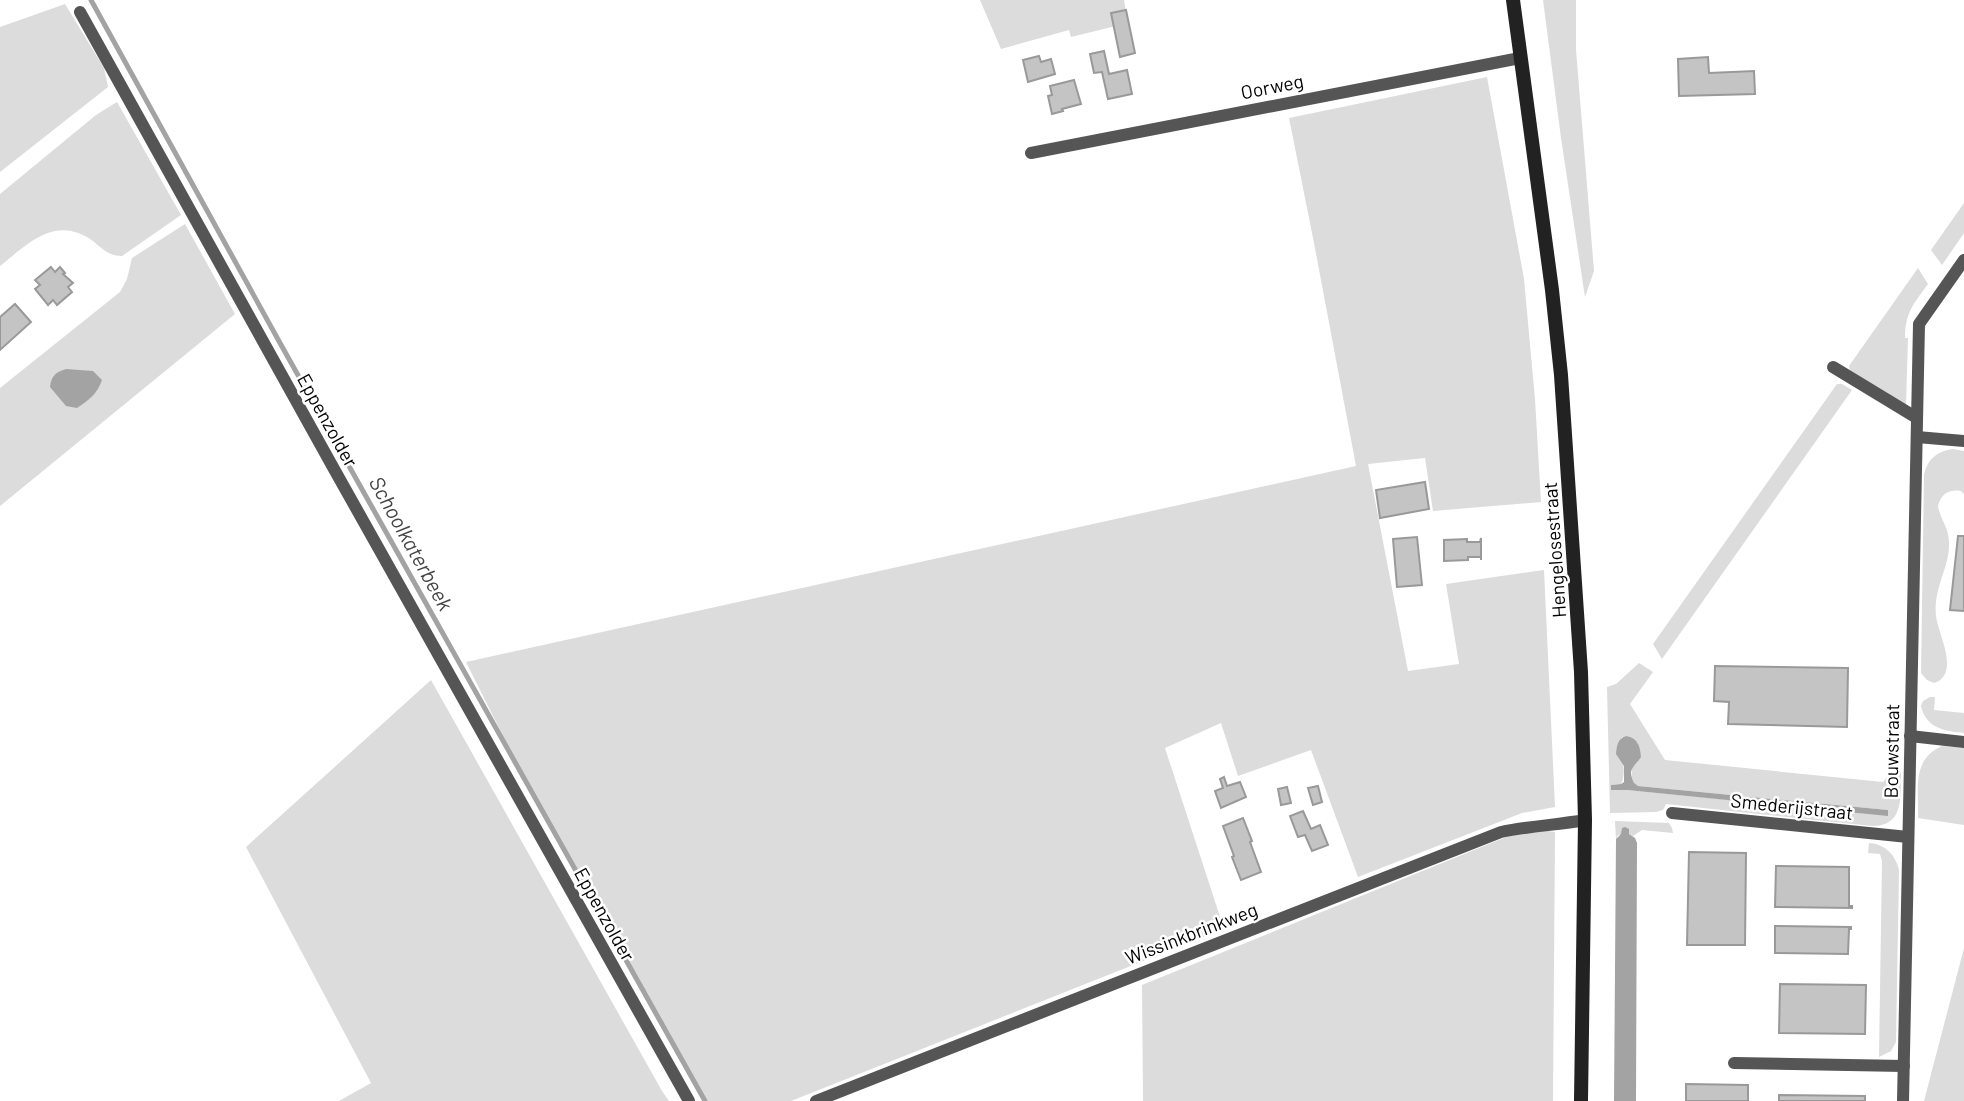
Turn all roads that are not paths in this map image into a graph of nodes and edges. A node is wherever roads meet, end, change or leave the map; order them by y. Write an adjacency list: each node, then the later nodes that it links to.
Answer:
1 (1513, 0): 3 (main road, Hengelosestraat)
2 (80, 12): 17 (street, Eppenzolder)
3 (1520, 58): 4 (street, Oorweg); 13 (main road, Hengelosestraat)
4 (1031, 153)
5 (1964, 260): 7 (street, Bouwstraat)
6 (1833, 367): 7 (street)
7 (1917, 418): 8 (street, Bouwstraat)
8 (1917, 437): 9 (street); 10 (street, Bouwstraat)
9 (1964, 441)
10 (1910, 736): 11 (street); 14 (street, Bouwstraat)
11 (1964, 742)
12 (1672, 813): 14 (street, Smederijstraat)
13 (1585, 820): 18 (street, Wissinkbrinkweg); 19 (main road, Hengelosestraat)
14 (1908, 837): 16 (street, Bouwstraat)
15 (1734, 1063): 16 (street)
16 (1904, 1066): 20 (street, Bouwstraat)
17 (689, 1101)
18 (816, 1101)
19 (1581, 1101)
20 (1903, 1101)

